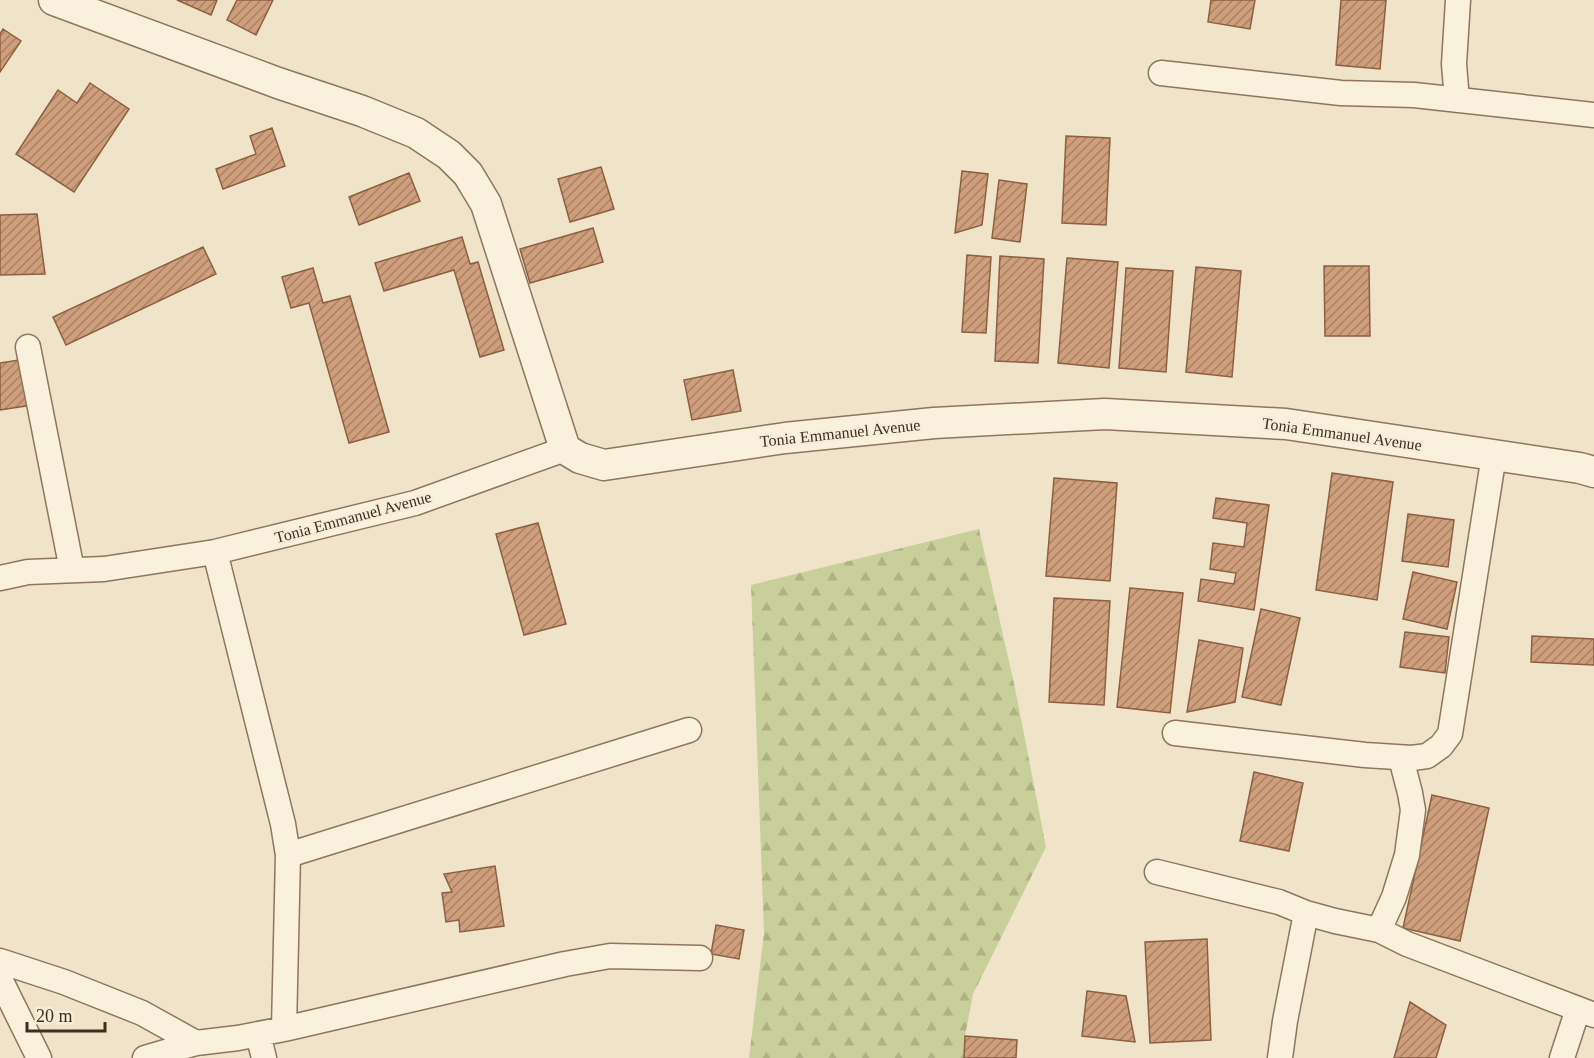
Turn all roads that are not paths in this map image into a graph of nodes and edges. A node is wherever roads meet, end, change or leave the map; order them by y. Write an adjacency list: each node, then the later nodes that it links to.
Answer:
1 (54, 0): 7 (street)
2 (1458, 0): 4 (street)
3 (1161, 73): 4 (street)
4 (1457, 100): 5 (street)
5 (1594, 115)
6 (28, 347): 11 (street)
7 (565, 449): 8 (street, Tonia Emmanuel Avenue); 10 (street, Tonia Emmanuel Avenue)
8 (1494, 455): 9 (street, Tonia Emmanuel Avenue); 15 (street)
9 (1594, 472)
10 (215, 552): 11 (street, Tonia Emmanuel Avenue); 16 (street)
11 (72, 570): 12 (street, Tonia Emmanuel Avenue)
12 (0, 578)
13 (689, 730): 16 (street)
14 (1175, 733): 15 (street)
15 (1401, 758): 19 (street)
16 (288, 855): 24 (street)
17 (1157, 872): 18 (street)
18 (1306, 913): 19 (street); 30 (street)
19 (1379, 930): 23 (street)
20 (700, 958): 24 (street)
21 (0, 961): 26 (street)
22 (0, 979): 27 (street)
23 (1586, 1012): 31 (street)
24 (284, 1029): 25 (street)
25 (258, 1034): 26 (street); 29 (street)
26 (196, 1043): 28 (street)
27 (39, 1058)
28 (145, 1058)
29 (264, 1058)
30 (1280, 1058)
31 (1562, 1058)

